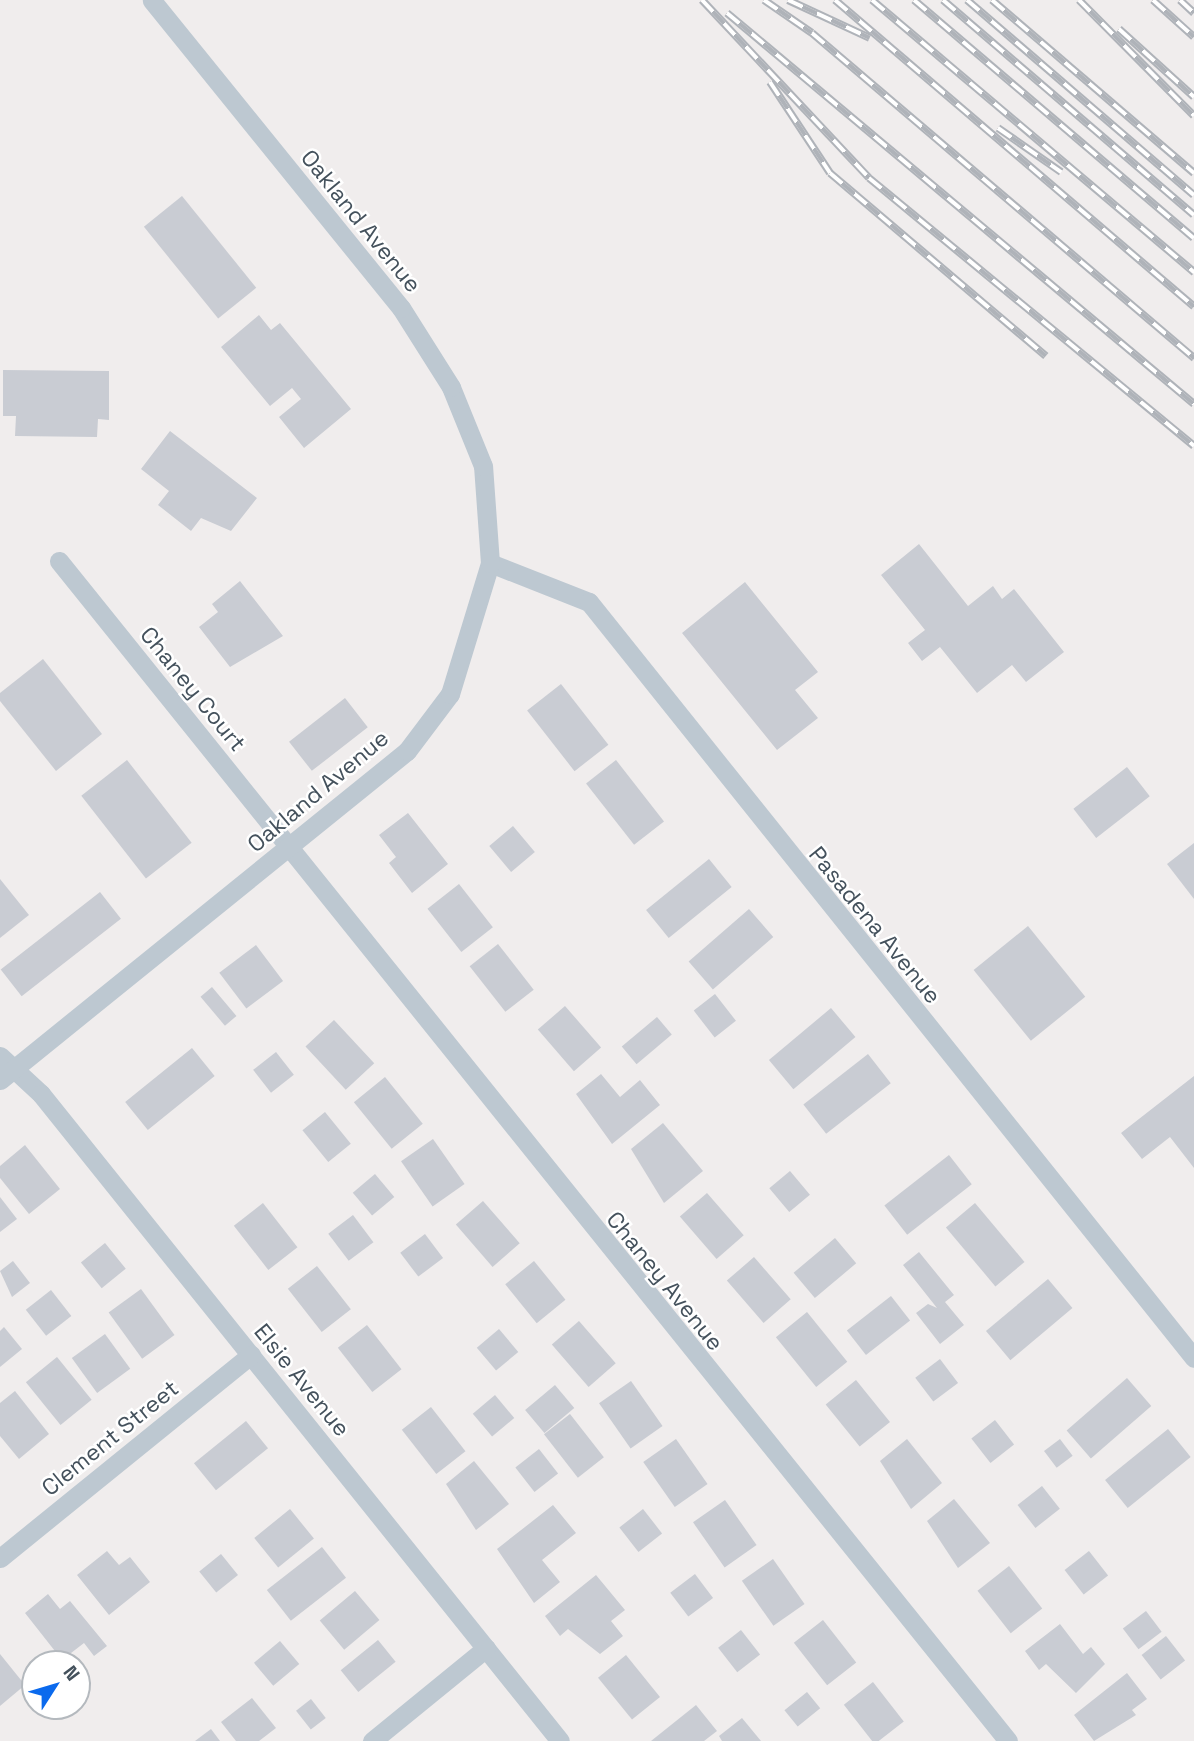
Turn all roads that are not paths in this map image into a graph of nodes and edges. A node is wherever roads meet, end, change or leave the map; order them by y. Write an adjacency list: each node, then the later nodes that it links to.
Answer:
1 (152, 0): 3 (street, Oakland Avenue)
2 (59, 561): 4 (street, Chaney Court)
3 (491, 563): 4 (street, Oakland Avenue); 7 (street, Pasadena Avenue)
4 (289, 848): 5 (street, Oakland Avenue); 12 (street, Chaney Avenue)
5 (5, 1068): 6 (street, Elsie Avenue)
6 (251, 1355): 8 (street, Clement Street); 9 (street, Elsie Avenue)
7 (1194, 1359)
8 (0, 1558)
9 (486, 1648): 10 (street); 11 (street, Elsie Avenue)
10 (372, 1741)
11 (560, 1741)
12 (1008, 1741)

